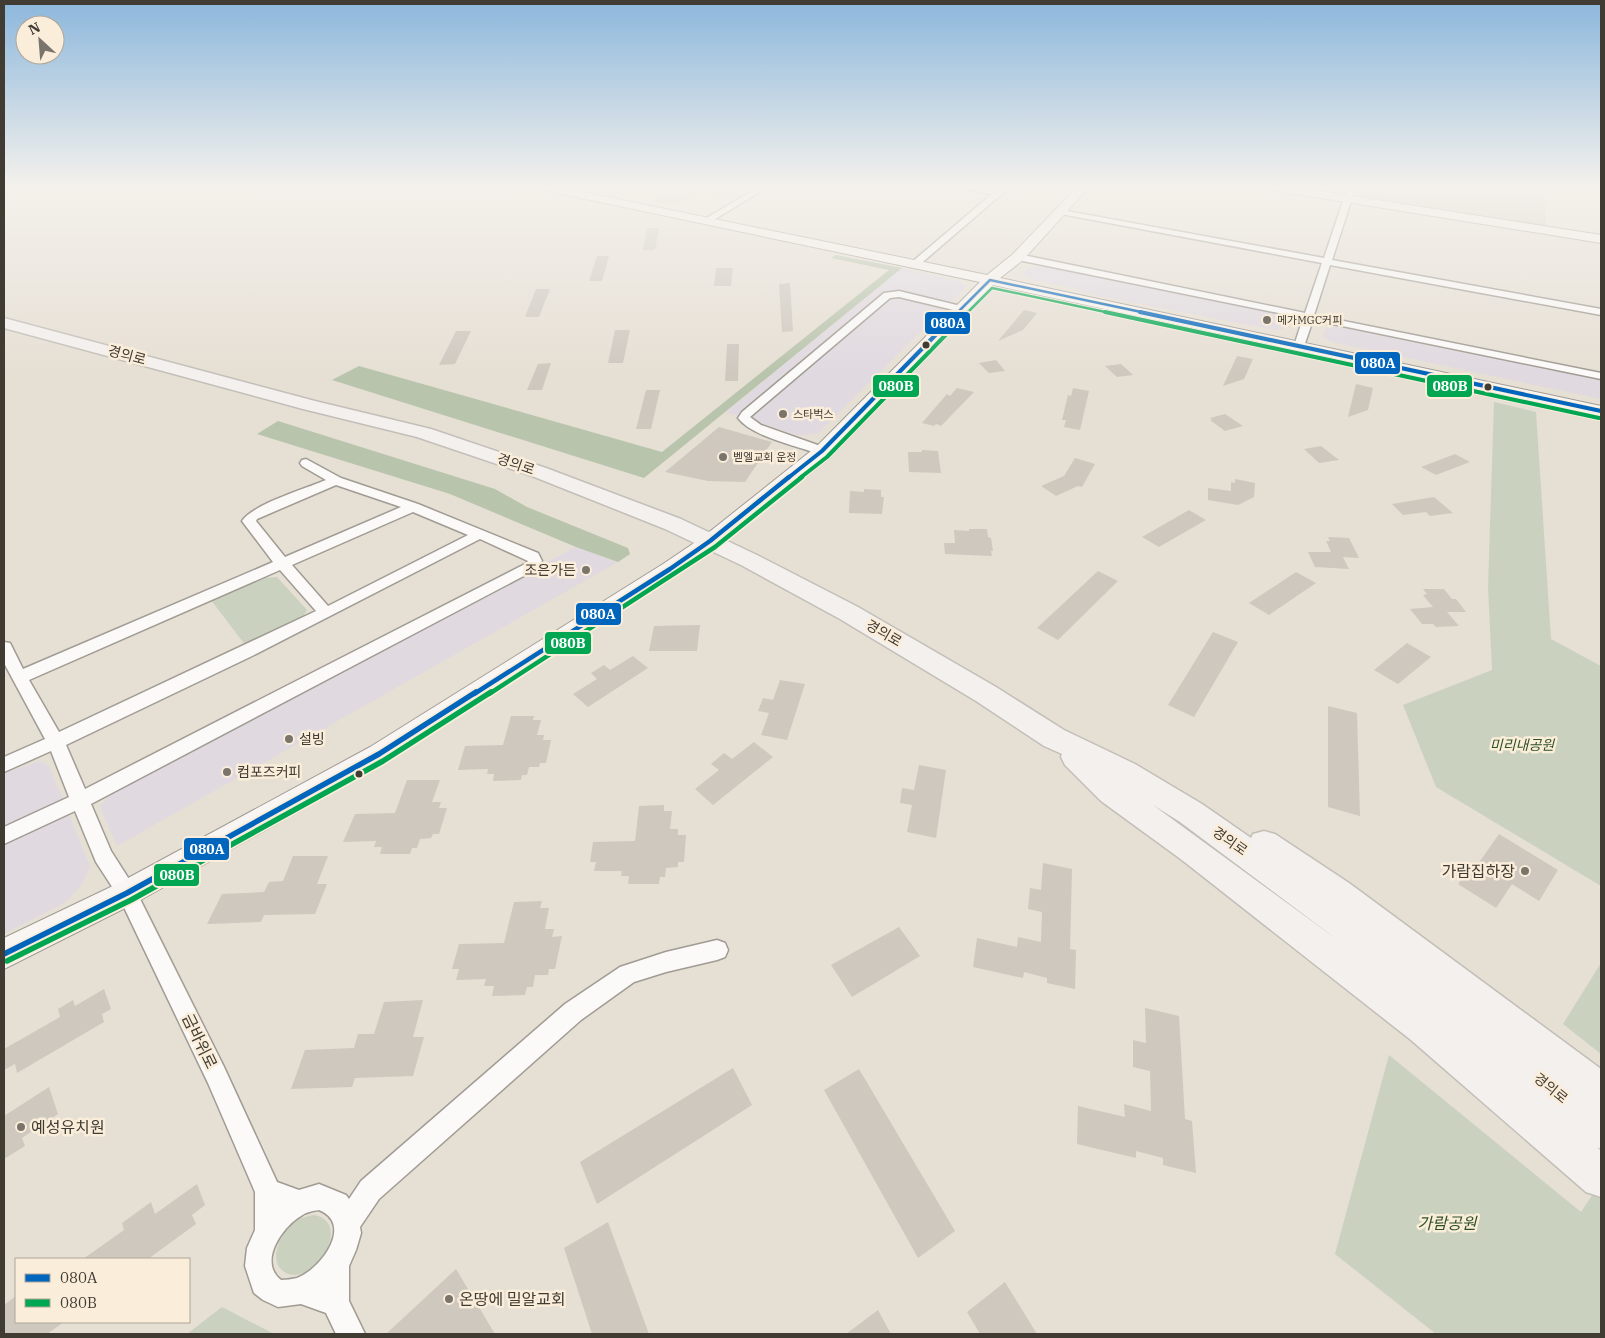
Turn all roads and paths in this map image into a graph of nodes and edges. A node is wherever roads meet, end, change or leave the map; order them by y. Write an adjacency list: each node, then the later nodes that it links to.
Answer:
1 (841, 248): 8 (street)
2 (933, 248): 8 (street)
3 (1026, 248): 6 (street)
4 (1254, 248): 7 (street)
5 (1330, 248): 7 (street)
6 (1018, 257): 9 (street); 12 (street)
7 (1326, 262): 11 (street); 12 (street)
8 (915, 264): 9 (street)
9 (990, 280): 10 (street); 14 (street)
10 (962, 309): 17 (street); 17 (street)
11 (1601, 312)
12 (1308, 317): 14 (street); 15 (street)
13 (5, 318): 22 (main road, 경의로)
14 (1299, 346): 16 (street)
15 (1601, 376)
16 (1601, 411)
17 (822, 451): 22 (street)
18 (306, 463): 19 (street)
19 (336, 481): 20 (street); 23 (street)
20 (412, 507): 21 (street); 23 (street)
21 (480, 534): 24 (street); 30 (street)
22 (710, 540): 27 (main road, 경의로); 32 (street)
23 (282, 563): 24 (street); 26 (street)
24 (326, 613): 28 (street)
25 (4, 647): 26 (street, 금바위로)
26 (18, 678): 28 (street, 금바위로)
27 (1054, 738): 35 (main road); 36 (main road, 경의로); 37 (main road)
28 (56, 742): 29 (street); 30 (street, 금바위로)
29 (4, 765)
30 (79, 801): 31 (street); 32 (street, 금바위로)
31 (4, 836)
32 (127, 893): 34 (street); 38 (street, 금바위로)
33 (718, 950): 40 (street)
34 (4, 954)
35 (1601, 1093)
36 (1601, 1129)
37 (1601, 1177)
38 (268, 1192): 39 (street); 41 (street)
39 (299, 1202): 40 (street); 41 (street)
40 (341, 1213): 42 (street)
41 (268, 1231): 43 (street)
42 (334, 1264): 43 (street); 44 (street)
43 (302, 1291): 44 (street)
44 (335, 1303): 45 (street)
45 (351, 1334)

